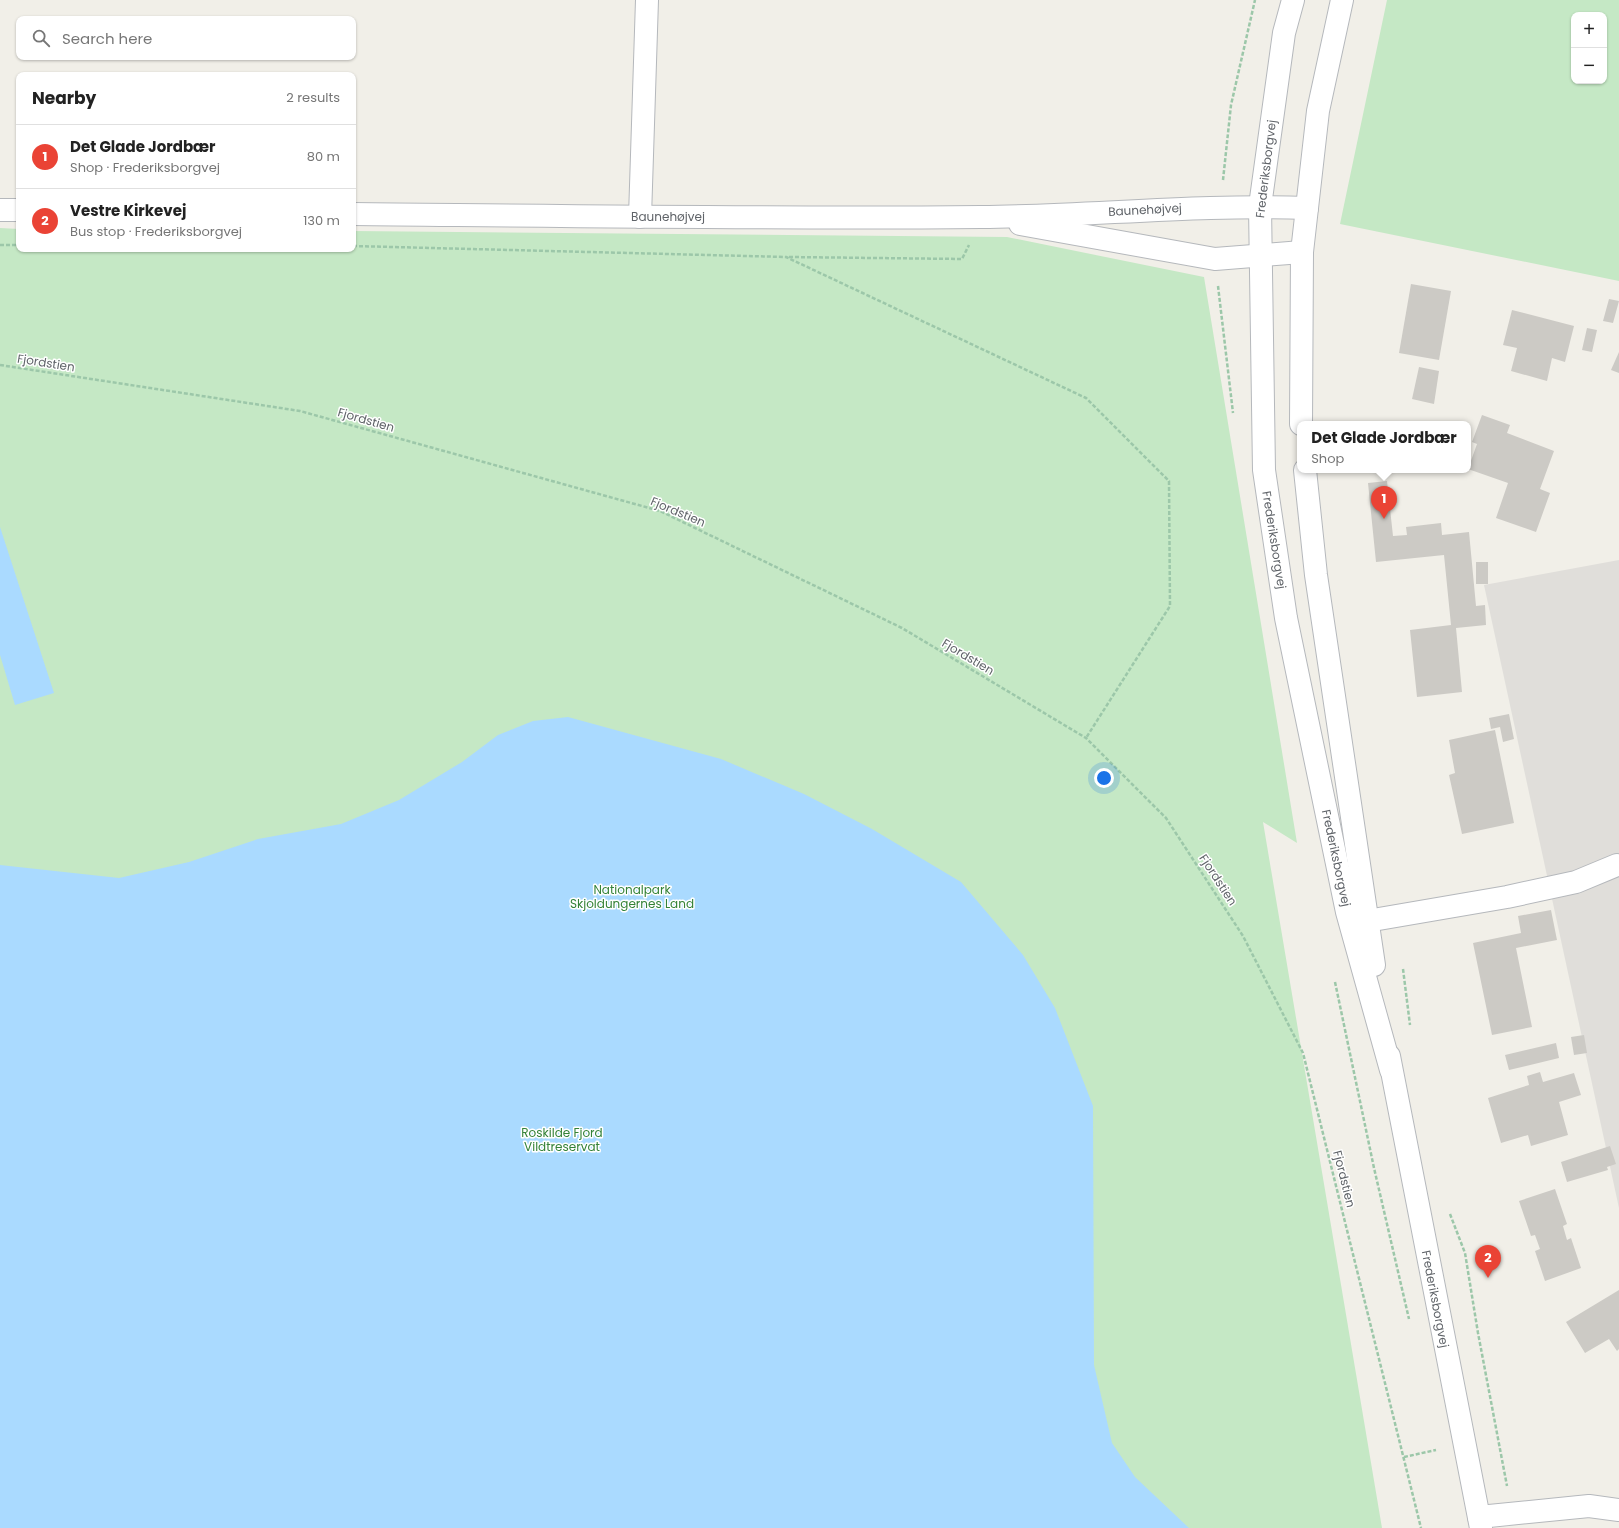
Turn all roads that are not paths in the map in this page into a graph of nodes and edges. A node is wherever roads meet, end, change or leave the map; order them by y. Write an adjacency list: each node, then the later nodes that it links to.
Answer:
1 (647, 0): 9 (street)
2 (1293, 0): 4 (street, Frederiksborgvej)
3 (1342, 0): 5 (street)
4 (1260, 206): 5 (street, Baunehøjvej); 10 (street, Baunehøjvej); 12 (street, Frederiksborgvej)
5 (1307, 208): 11 (street)
6 (0, 210): 7 (street)
7 (16, 210)
8 (356, 214): 9 (street, Baunehøjvej)
9 (640, 217): 10 (street, Baunehøjvej)
10 (984, 217): 12 (street, Baunehøjvej)
11 (1302, 252): 12 (street, Baunehøjvej); 13 (street)
12 (1260, 255): 17 (street, Frederiksborgvej)
13 (1301, 421)
14 (1305, 473): 16 (street, Frederiksborgvej)
15 (1618, 863): 16 (street)
16 (1367, 921): 17 (street, Frederiksborgvej)
17 (1391, 1070): 19 (street, Frederiksborgvej)
18 (1619, 1510): 19 (street)
19 (1480, 1522)

